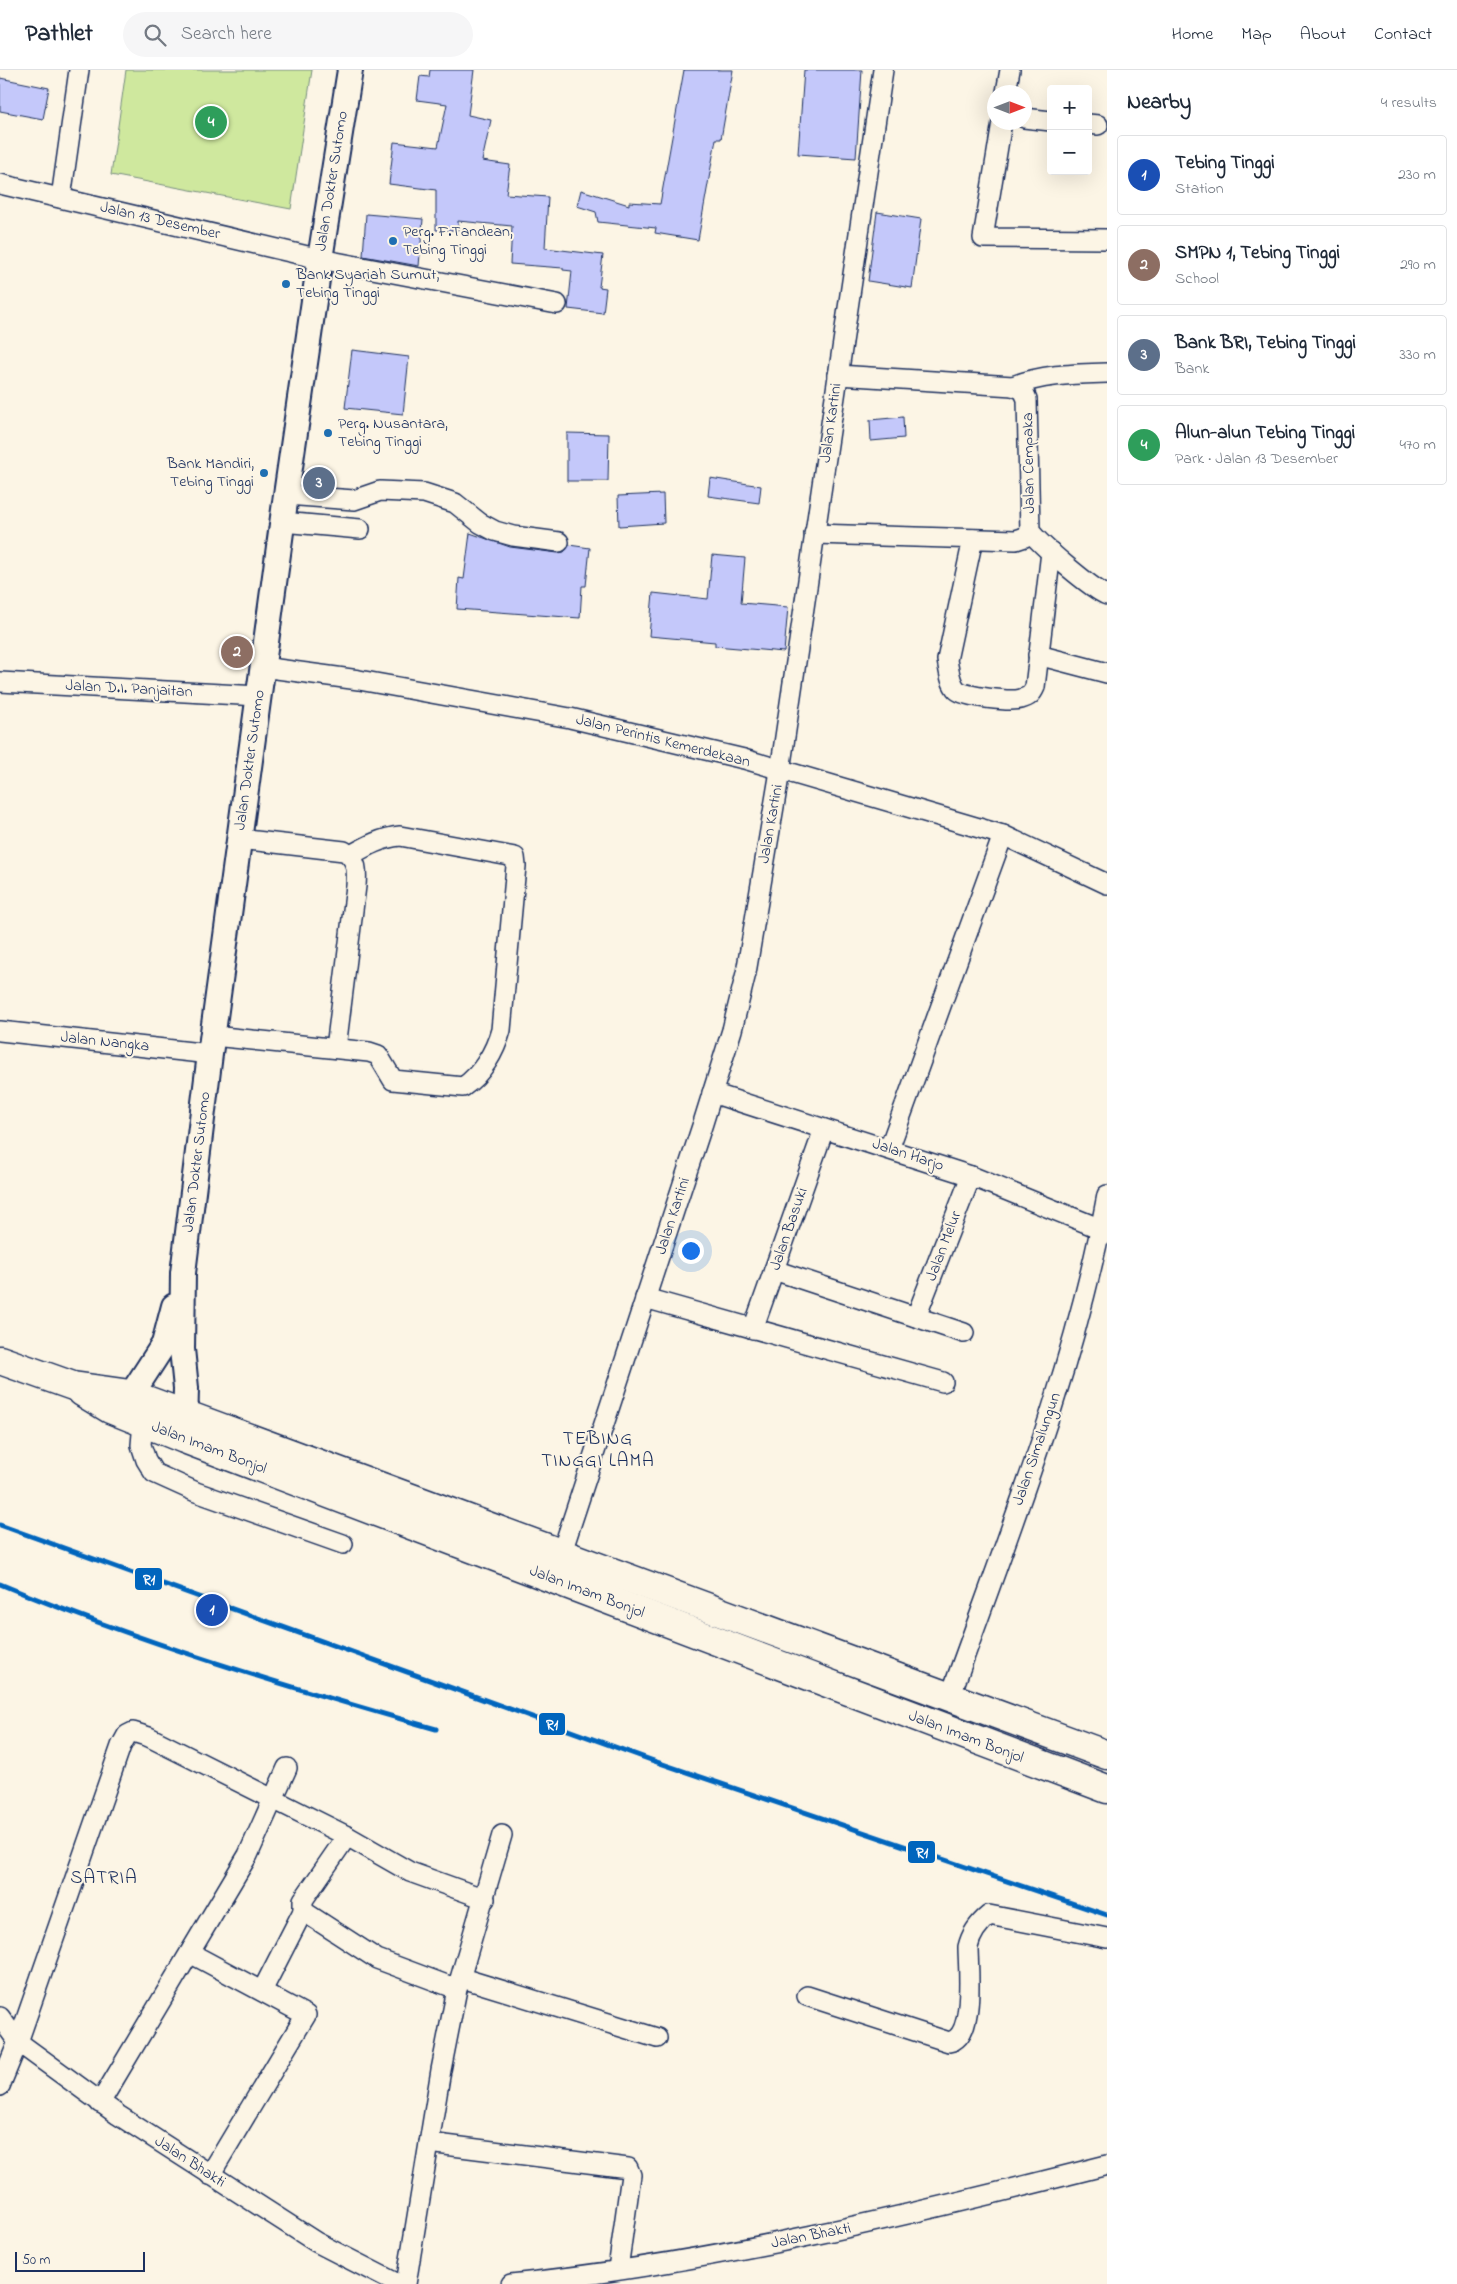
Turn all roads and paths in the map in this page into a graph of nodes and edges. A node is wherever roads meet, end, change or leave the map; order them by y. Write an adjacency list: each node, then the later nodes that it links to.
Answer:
1 (79, 70): 10 (street)
2 (350, 70): 12 (main road, Jalan Dokter Sutomo)
3 (883, 70): 15 (street, Jalan Kartini)
4 (1010, 70): 5 (street)
5 (1007, 85)
6 (1032, 119): 7 (street)
7 (1047, 121)
8 (1001, 130): 11 (street)
9 (0, 184): 10 (street, Jalan 13 Desember)
10 (61, 198): 12 (street, Jalan 13 Desember)
11 (1107, 239)
12 (320, 259): 13 (street, Jalan 13 Desember); 17 (main road, Jalan Dokter Sutomo)
13 (557, 304)
14 (1107, 373): 16 (street)
15 (838, 375): 16 (street); 21 (street, Jalan Kartini)
16 (1013, 386): 20 (street, Jalan Cempaka)
17 (286, 495): 18 (main road, Jalan Dokter Sutomo); 23 (street)
18 (282, 522): 19 (street); 27 (main road, Jalan Dokter Sutomo)
19 (360, 529)
20 (1030, 531): 22 (street); 24 (street, Jalan Cempaka)
21 (814, 534): 22 (street); 31 (street, Jalan Kartini)
22 (973, 539): 26 (street)
23 (559, 542)
24 (1051, 552): 25 (street, Jalan Cempaka); 26 (street)
25 (1107, 596)
26 (1038, 655): 28 (street)
27 (262, 667): 30 (main road, Jalan Dokter Sutomo); 31 (street, Jalan Perintis Kemerdekaan)
28 (1107, 672)
29 (0, 682): 30 (street, Jalan D.I. Panjaitan)
30 (258, 696): 33 (main road, Jalan Dokter Sutomo)
31 (780, 771): 32 (street, Jalan Perintis Kemerdekaan); 39 (street, Jalan Kartini)
32 (1003, 835): 35 (street, Jalan Perintis Kemerdekaan); 41 (street)
33 (239, 839): 34 (street); 37 (main road, Jalan Dokter Sutomo)
34 (351, 856): 38 (street); 38 (street, Jalan Nangka)
35 (1107, 884)
36 (0, 1031): 37 (street, Jalan Nangka)
37 (211, 1045): 38 (street, Jalan Nangka); 46 (main road, Jalan Dokter Sutomo)
38 (336, 1048)
39 (712, 1093): 40 (street, Jalan Harjo); 47 (street, Jalan Kartini)
40 (824, 1129): 41 (street, Jalan Harjo); 45 (street, Jalan Basuki)
41 (889, 1149): 42 (street, Jalan Harjo)
42 (971, 1176): 44 (street, Jalan Harjo); 48 (street, Jalan Melur)
43 (1107, 1195): 44 (street, Jalan Simalungun)
44 (1104, 1231): 57 (street, Jalan Simalungun)
45 (774, 1270): 48 (street); 49 (street, Jalan Basuki)
46 (183, 1273): 53 (main road, Jalan Dokter Sutomo); 54 (main road, Jalan Dokter Sutomo)
47 (645, 1298): 49 (street); 56 (street, Jalan Kartini)
48 (916, 1317): 50 (street)
49 (753, 1329): 52 (street)
50 (964, 1333)
51 (0, 1360): 53 (highway, Jalan Imam Bonjol)
52 (943, 1382)
53 (131, 1410): 54 (highway, Jalan Imam Bonjol); 55 (street)
54 (185, 1427): 56 (highway, Jalan Imam Bonjol)
55 (343, 1544)
56 (557, 1567): 57 (highway, Jalan Imam Bonjol); 60 (highway, Jalan Imam Bonjol)
57 (950, 1697): 58 (highway, Jalan Imam Bonjol)
58 (1107, 1755)
59 (287, 1768): 61 (street)
60 (1107, 1789)
61 (273, 1801): 63 (street); 67 (street); 73 (street)
62 (502, 1835): 64 (street)
63 (347, 1836): 64 (street); 65 (street)
64 (485, 1899): 68 (street)
65 (303, 1911): 68 (street); 69 (street)
66 (1107, 1938): 70 (street)
67 (190, 1953): 69 (street); 75 (street)
68 (460, 1984): 72 (street); 76 (street)
69 (262, 1991): 78 (street)
70 (807, 1996)
71 (0, 2017): 73 (street, Jalan Bhakti)
72 (657, 2038)
73 (18, 2042): 74 (street); 75 (street, Jalan Bhakti)
74 (0, 2086)
75 (100, 2102): 78 (street, Jalan Bhakti)
76 (429, 2143): 79 (street); 81 (street)
77 (1106, 2170): 79 (street, Jalan Bhakti)
78 (210, 2175): 80 (street, Jalan Bhakti)
79 (618, 2269): 82 (street, Jalan Bhakti)
80 (398, 2284)
81 (406, 2284)
82 (511, 2284)

